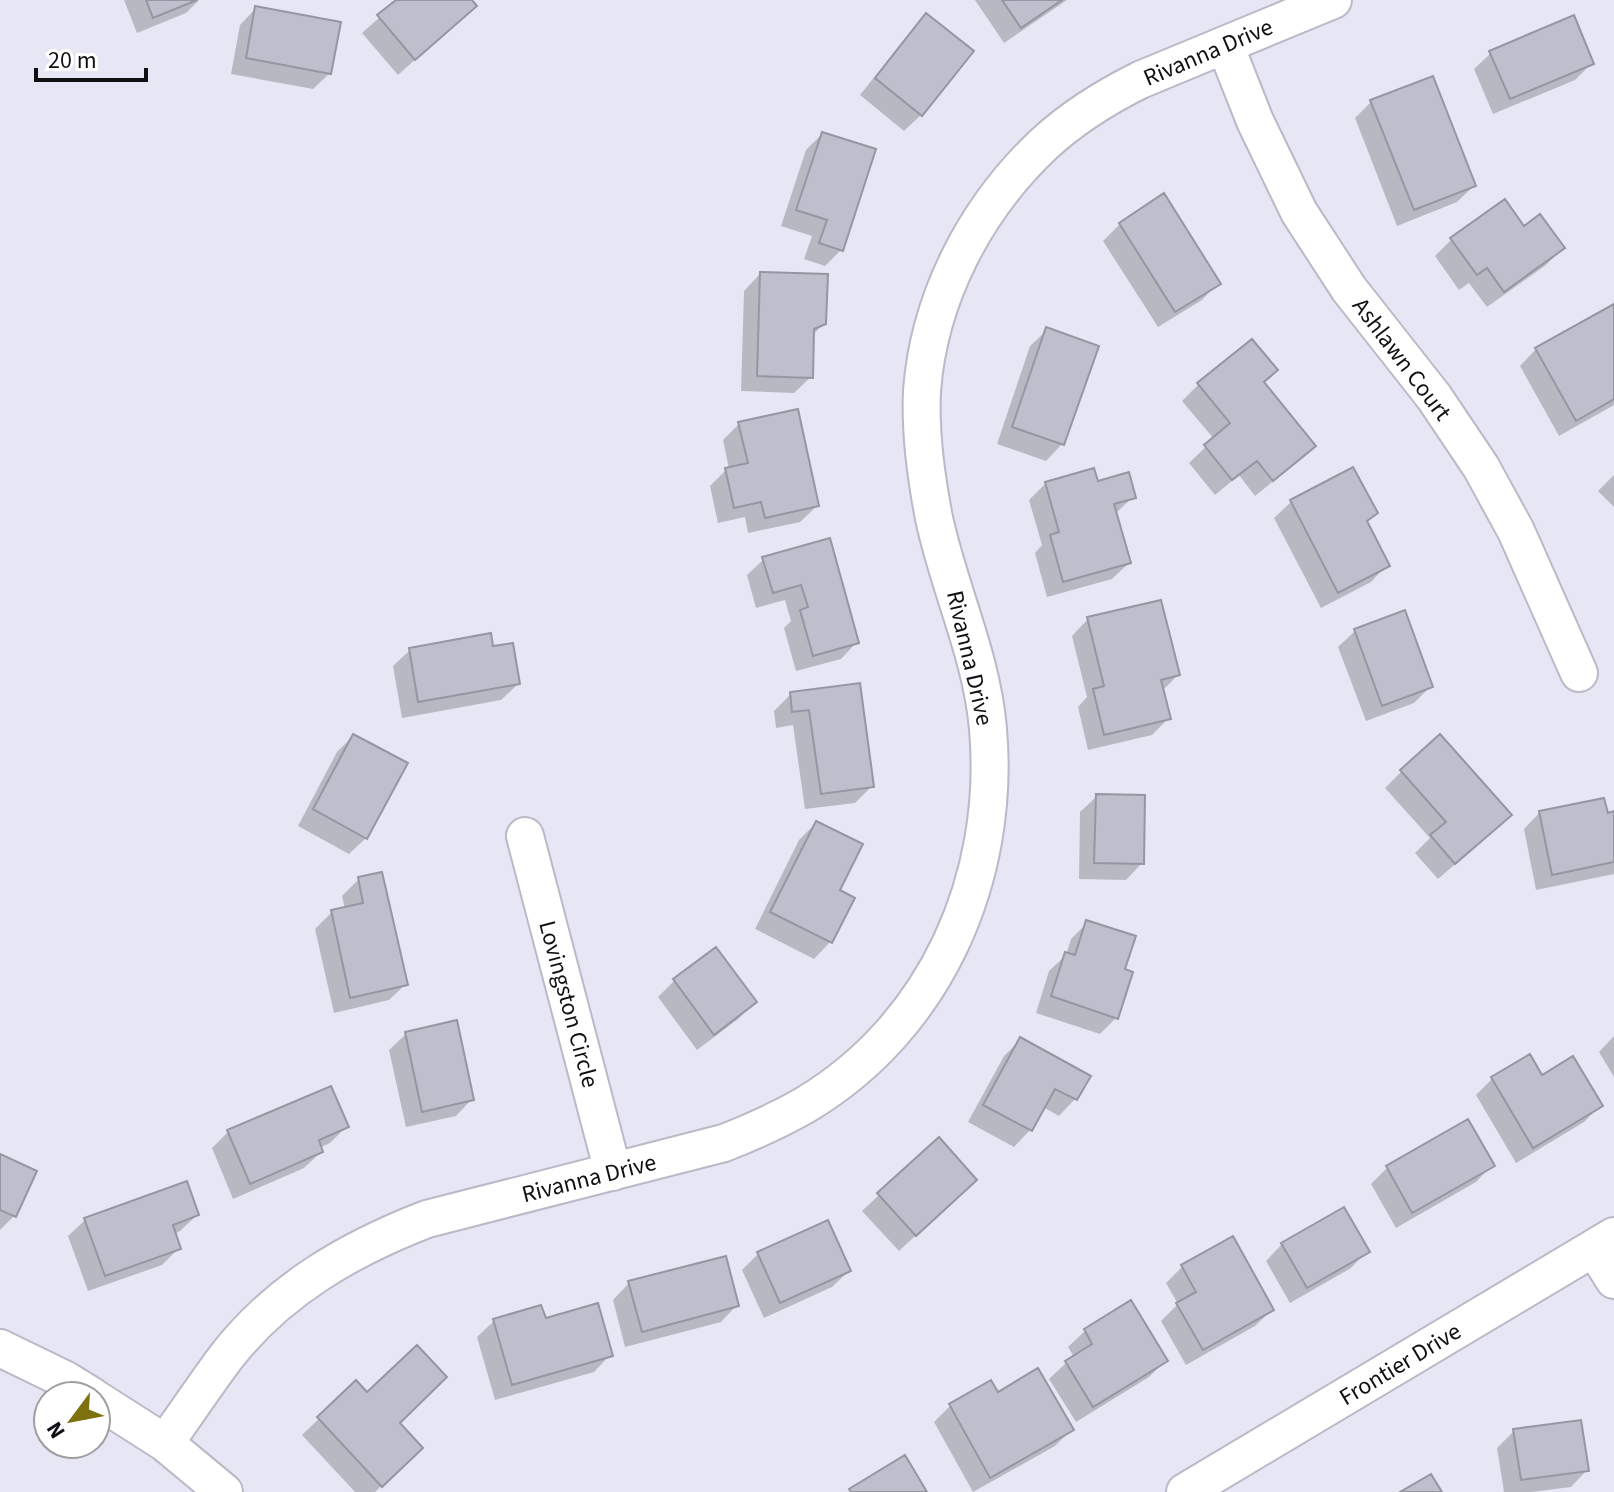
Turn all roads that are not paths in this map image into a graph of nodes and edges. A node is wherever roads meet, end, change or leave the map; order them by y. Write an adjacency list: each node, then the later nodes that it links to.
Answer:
1 (1333, 0): 2 (street, Rivanna Drive)
2 (1225, 45): 3 (street, Ashlawn Court); 5 (street, Rivanna Drive)
3 (1579, 673)
4 (525, 836): 5 (street, Lovingston Circle)
5 (613, 1172): 11 (street, Rivanna Drive)
6 (1604, 1242): 7 (street); 13 (street, Frontier Drive)
7 (1614, 1280)
8 (0, 1348): 9 (street)
9 (66, 1380)
10 (112, 1409): 11 (street)
11 (165, 1443): 12 (street)
12 (224, 1492)
13 (1185, 1492)

